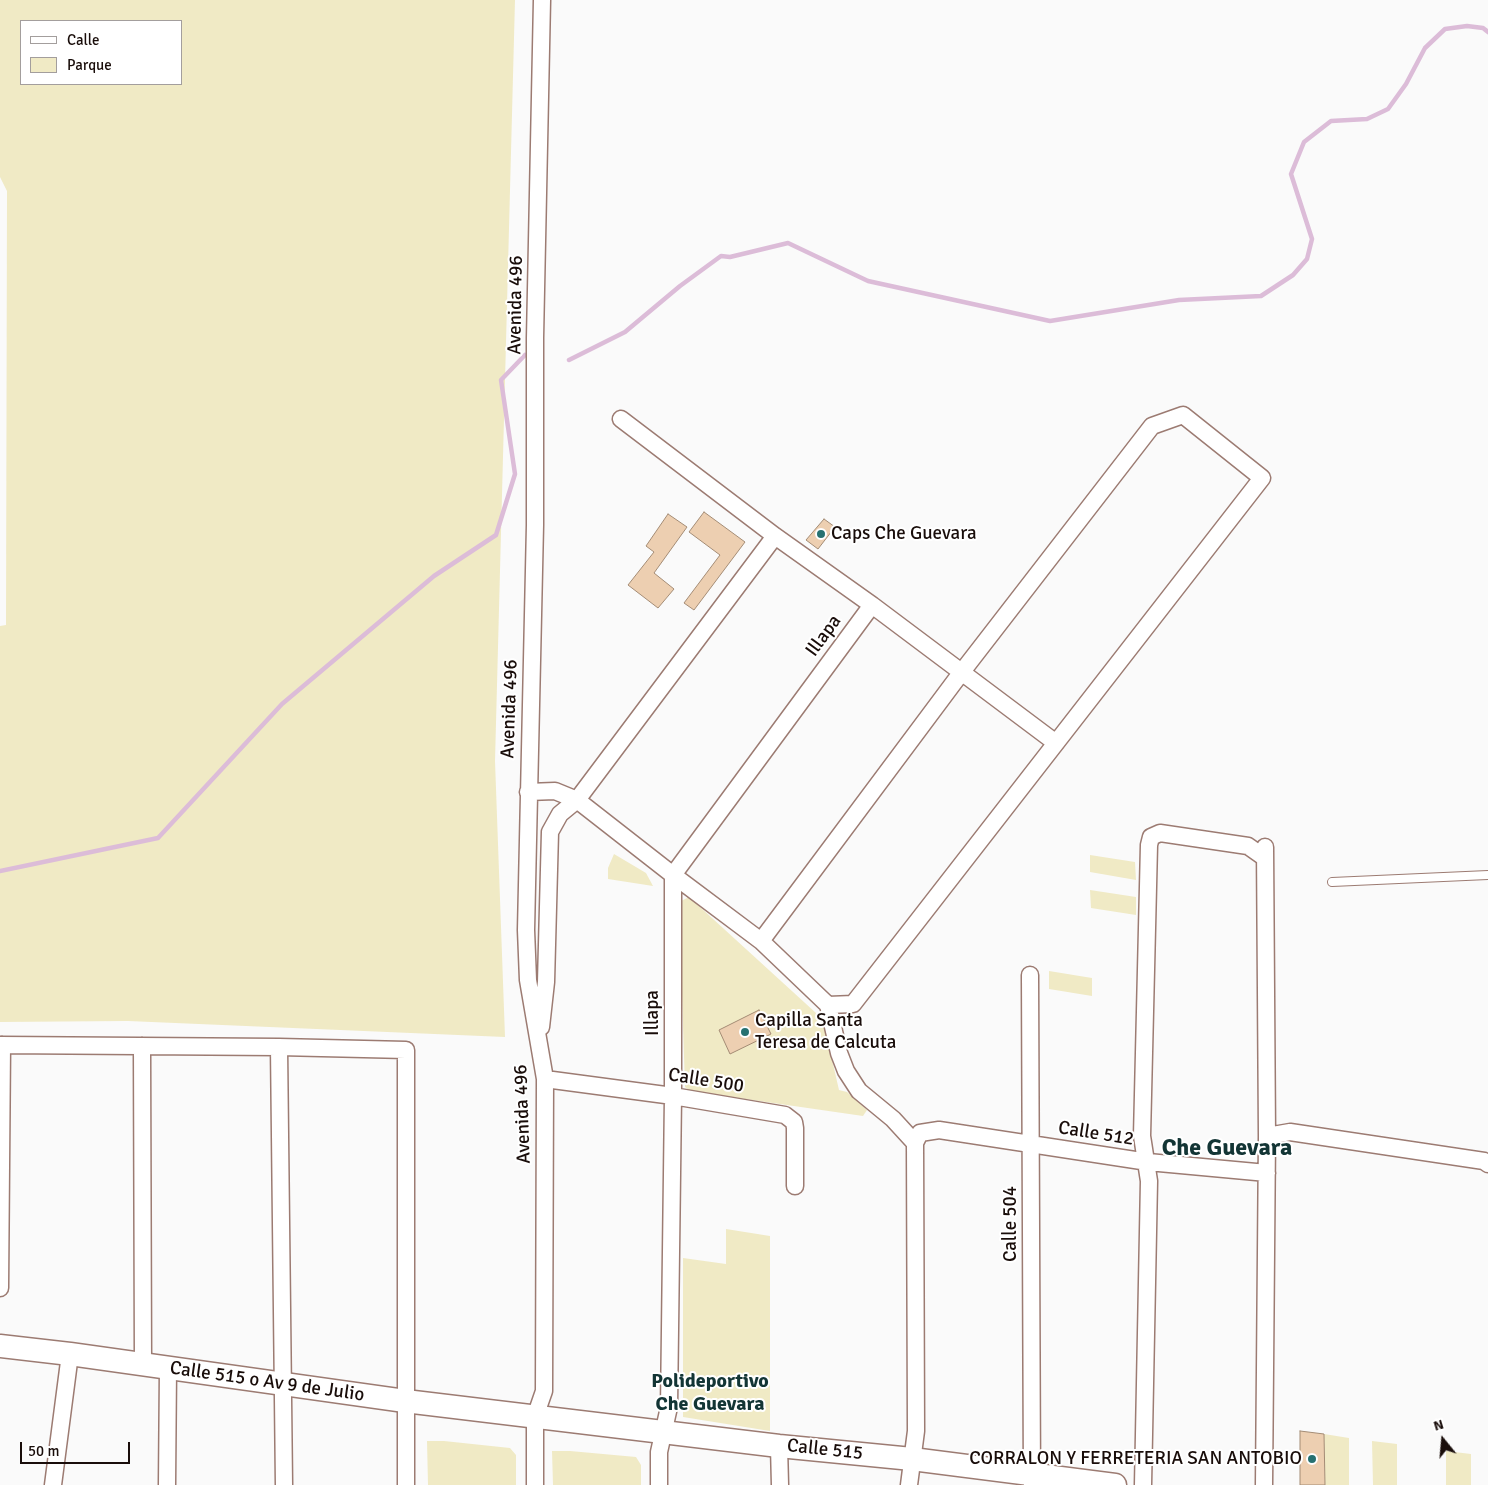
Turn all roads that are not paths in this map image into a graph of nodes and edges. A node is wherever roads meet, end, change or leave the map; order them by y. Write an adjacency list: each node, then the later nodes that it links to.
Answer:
1 (542, 0): 7 (street, Avenida 496)
2 (621, 419): 3 (street)
3 (775, 536): 4 (street); 8 (street)
4 (872, 605): 5 (street); 10 (street, Illapa)
5 (961, 673): 6 (street); 6 (street); 12 (street)
6 (1056, 743): 14 (street)
7 (528, 792): 8 (street); 17 (street, Avenida 496)
8 (577, 800): 10 (street); 17 (street)
9 (1488, 875): 11 (lane)
10 (673, 876): 12 (street); 20 (street, Illapa)
11 (1332, 882)
12 (761, 941): 14 (street)
13 (1030, 974): 23 (street, Calle 504)
14 (828, 1005): 22 (street)
15 (1, 1045): 16 (street); 28 (street)
16 (142, 1046): 18 (street); 31 (street)
17 (539, 1046): 19 (street, Avenida 496)
18 (279, 1047): 33 (street); 34 (street)
19 (545, 1079): 20 (street, Calle 500); 35 (street, Avenida 496)
20 (673, 1096): 27 (street, Calle 500); 36 (street, Illapa)
21 (1267, 1136): 24 (street); 25 (street); 26 (street)
22 (918, 1138): 23 (street, Calle 512); 38 (street)
23 (1030, 1144): 24 (street, Calle 512); 39 (street, Calle 504)
24 (1148, 1162): 26 (street, Calle 512); 49 (street)
25 (1488, 1164)
26 (1266, 1173): 50 (street)
27 (795, 1186)
28 (0, 1288)
29 (0, 1346): 30 (street, Calle 515 o Av 9 de Julio)
30 (70, 1354): 31 (street, Calle 515 o Av 9 de Julio); 40 (street)
31 (143, 1365): 32 (street, Calle 515 o Av 9 de Julio)
32 (168, 1368): 33 (street, Calle 515 o Av 9 de Julio); 41 (street)
33 (283, 1385): 34 (street, Calle 515 o Av 9 de Julio); 42 (street)
34 (405, 1401): 35 (street, Calle 515 o Av 9 de Julio); 43 (street)
35 (535, 1417): 36 (street, Calle 515); 44 (street, Avenida 496)
36 (663, 1431): 37 (street, Calle 515); 45 (street, Illapa)
37 (780, 1446): 38 (street, Calle 515); 46 (street)
38 (912, 1459): 39 (street, Calle 515); 47 (street)
39 (1032, 1479): 48 (street, Calle 515)
40 (54, 1485)
41 (167, 1485)
42 (284, 1485)
43 (406, 1485)
44 (535, 1485)
45 (659, 1485)
46 (780, 1485)
47 (909, 1485)
48 (1116, 1485)
49 (1143, 1485)
50 (1264, 1485)

